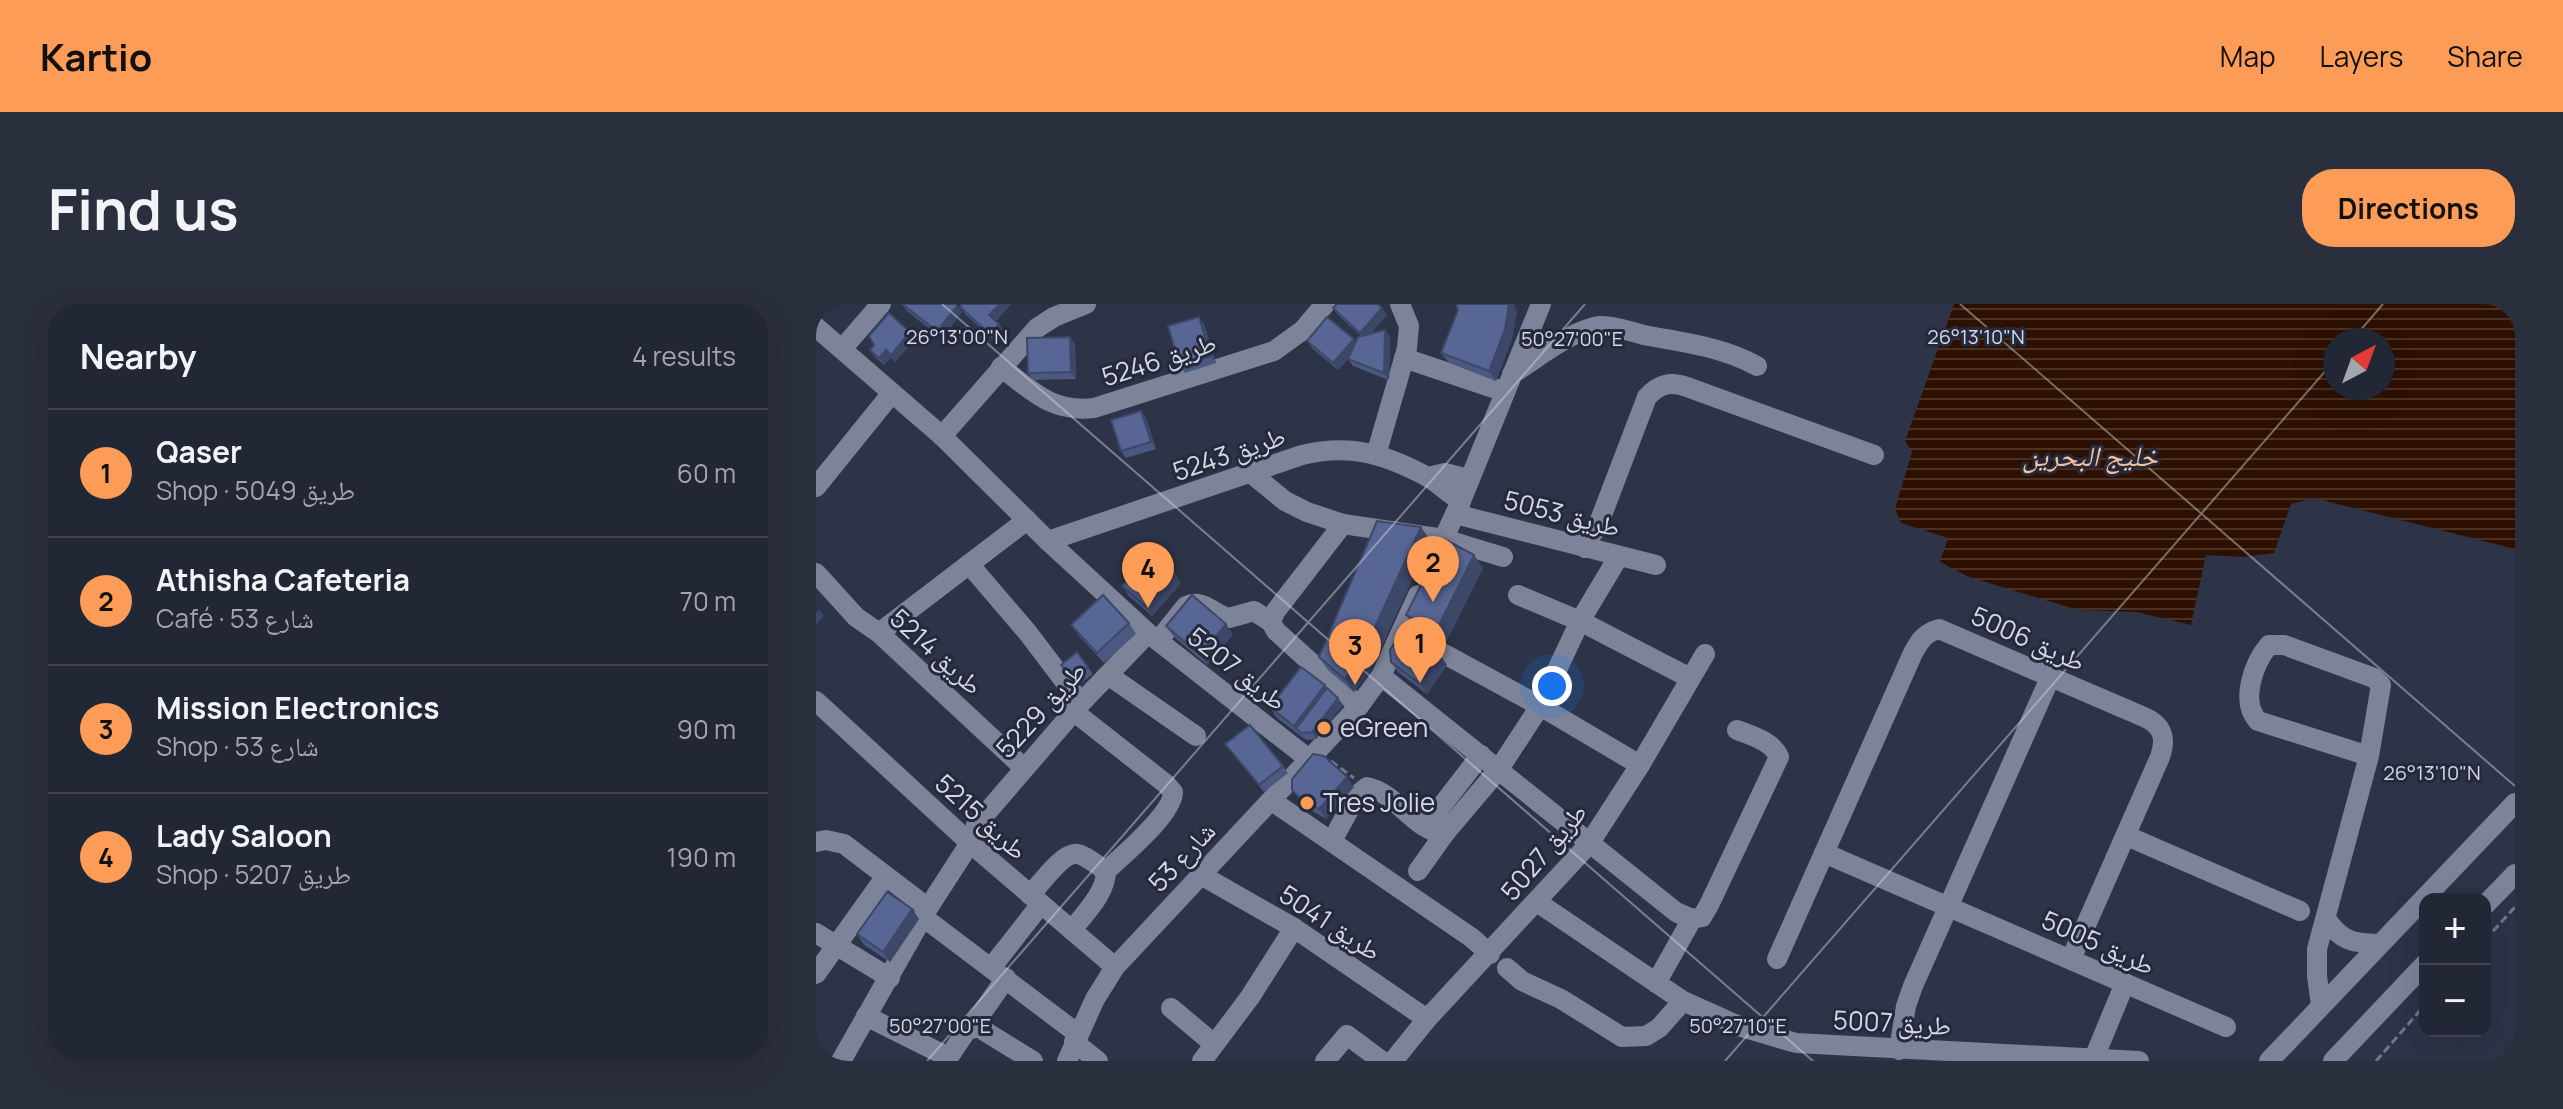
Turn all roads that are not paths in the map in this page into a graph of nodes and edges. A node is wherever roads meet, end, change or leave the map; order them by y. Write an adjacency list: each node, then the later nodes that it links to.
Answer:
1 (881, 304): 7 (street)
2 (1086, 304): 10 (street)
3 (1325, 304): 10 (street, طريق 5246)
4 (1541, 304): 11 (street, شارع 53)
5 (1405, 306): 8 (street)
6 (816, 327): 7 (street, طريق 5207)
7 (842, 349): 12 (street, طريق 5207)
8 (1404, 358): 11 (street); 14 (street)
9 (1757, 366): 11 (street)
10 (1001, 367): 13 (street)
11 (1508, 383): 18 (street, شارع 53)
12 (892, 393): 13 (street, طريق 5207); 19 (street)
13 (942, 436): 21 (street, طريق 5207)
14 (1376, 455): 16 (street, طريق 5243); 17 (street, طريق 5243)
15 (1874, 455): 25 (street)
16 (1252, 474): 22 (street); 24 (street, طريق 5243)
17 (1428, 477): 18 (street, طريق 5243); 20 (street, طريق 5243)
18 (1469, 479): 20 (street, شارع 53)
19 (816, 487)
20 (1458, 507): 23 (street, شارع 53); 25 (street, طريق 5053)
21 (1027, 520): 24 (street, طريق 5207); 28 (street)
22 (1343, 524): 23 (street); 33 (street)
23 (1444, 539): 27 (street); 34 (street, شارع 53)
24 (1048, 541): 36 (street, طريق 5207)
25 (1592, 543): 26 (street, طريق 5053)
26 (1619, 556): 29 (street, طريق 5053); 32 (street)
27 (1503, 557)
28 (969, 564): 35 (street); 44 (street)
29 (1656, 565)
30 (816, 573): 35 (street, طريق 5214)
31 (1518, 595): 32 (street)
32 (1580, 621): 40 (street); 43 (street)
33 (1271, 622): 36 (street, طريق 5229); 42 (street)
34 (1402, 631): 39 (street, شارع 53); 43 (street)
35 (879, 633): 52 (street, طريق 5214)
36 (1153, 637): 38 (street, طريق 5229); 49 (street, طريق 5207)
37 (1705, 654): 40 (street, طريق 5027)
38 (1108, 675): 44 (street, طريق 5229); 47 (street)
39 (1381, 676): 42 (street, شارع 53); 48 (street)
40 (1690, 678): 51 (street, طريق 5027)
41 (2050, 678): 58 (street, طريق 5006); 62 (street, طريق 5006); 71 (street)
42 (1359, 706): 49 (street, شارع 53)
43 (1540, 706): 51 (street); 53 (street)
44 (1077, 707): 52 (street, طريق 5229); 63 (street)
45 (819, 710): 57 (street, طريق 5215)
46 (1737, 730): 74 (street)
47 (1196, 736)
48 (1481, 755): 53 (street); 56 (street)
49 (1314, 756): 54 (street, شارع 53)
50 (2369, 756): 50 (street); 75 (street)
51 (1640, 765): 61 (street, طريق 5027)
52 (1024, 768): 57 (street, طريق 5229)
53 (1499, 769): 56 (street); 61 (street)
54 (1272, 801): 59 (street); 66 (street, شارع 53)
55 (2515, 803): 79 (street)
56 (1436, 830): 59 (street); 64 (street)
57 (973, 834): 69 (street, طريق 5215); 73 (street, طريق 5229)
58 (2127, 836): 72 (street); 83 (street, طريق 5006)
59 (1332, 841): 81 (street)
60 (816, 842): 67 (street)
61 (1589, 844): 70 (street, طريق 5027); 74 (street)
62 (1824, 853): 71 (street, طريق 5005); 82 (street, طريق 5006)
63 (1106, 871): 69 (street); 77 (street)
64 (1418, 871)
65 (2515, 874): 68 (street)
66 (1201, 875): 76 (street, طريق 5041); 85 (street, شارع 53)
67 (886, 876): 73 (street); 80 (street)
68 (2491, 899)
69 (1035, 900): 77 (street, طريق 5215); 87 (street)
70 (1537, 902): 81 (street, طريق 5027); 90 (street, طريق 5007)
71 (1948, 906): 83 (street, طريق 5005); 101 (street)
72 (2300, 911)
73 (925, 912): 87 (street); 89 (street, طريق 5229)
74 (1692, 919): 90 (street)
75 (2326, 919): 79 (street); 93 (street)
76 (1294, 928): 96 (street, طريق 5041); 99 (street)
77 (1072, 930): 85 (street, طريق 5215)
78 (816, 933): 80 (street)
79 (2377, 944): 93 (street)
80 (836, 945): 88 (street); 89 (street)
81 (1490, 954): 96 (street, طريق 5027)
82 (1777, 959)
83 (2071, 959): 91 (street, طريق 5005)
84 (2424, 965): 114 (street)
85 (1115, 967): 100 (street, شارع 53)
86 (1507, 968): 92 (street)
87 (998, 973): 97 (street); 100 (street)
88 (816, 974)
89 (890, 978): 95 (street, طريق 5229)
90 (1656, 983): 92 (street, طريق 5007)
91 (2125, 983): 98 (street, طريق 5005); 104 (street)
92 (1683, 1001): 101 (street, طريق 5007)
93 (2321, 1005): 102 (street)
94 (1171, 1008): 99 (street)
95 (866, 1016): 103 (street); 105 (street, طريق 5229)
96 (1427, 1019): 111 (street, طريق 5027)
97 (972, 1027): 103 (street); 106 (street)
98 (2226, 1027)
99 (1214, 1044): 108 (street)
100 (1073, 1046): 107 (street)
101 (1899, 1050): 104 (street, طريق 5007)
102 (2272, 1057): 113 (street)
103 (947, 1059)
104 (2087, 1059): 112 (street, طريق 5007)
105 (841, 1061)
106 (1033, 1061)
107 (1098, 1061)
108 (1202, 1061)
109 (1325, 1061): 110 (street)
110 (1382, 1061)
111 (1393, 1061)
112 (2139, 1061)
113 (2253, 1061)
114 (2333, 1061)

